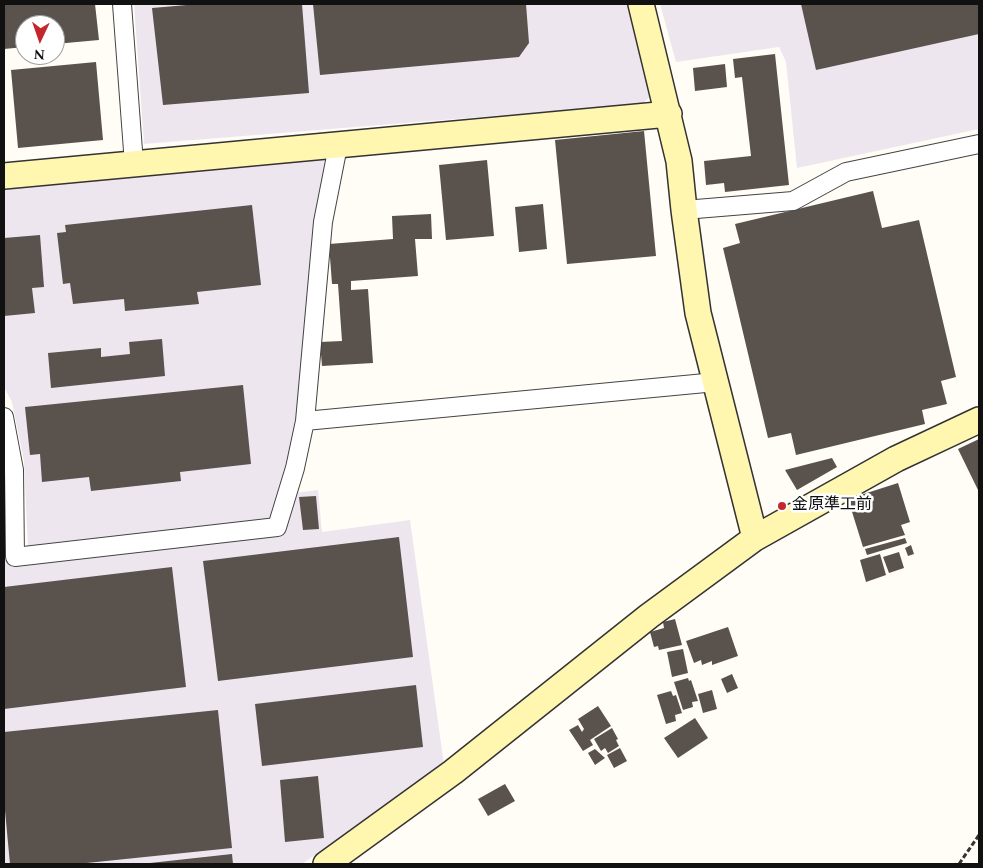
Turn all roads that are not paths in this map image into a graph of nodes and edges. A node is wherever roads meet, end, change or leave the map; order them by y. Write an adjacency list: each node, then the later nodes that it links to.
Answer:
1 (122, 4): 6 (street)
2 (641, 4): 3 (street)
3 (669, 114): 5 (street); 8 (street)
4 (979, 144): 8 (street)
5 (338, 146): 6 (street); 12 (street)
6 (134, 164): 7 (street)
7 (4, 176)
8 (684, 210): 9 (street)
9 (716, 382): 12 (street); 14 (street)
10 (4, 417): 13 (street)
11 (979, 420): 14 (street)
12 (305, 421): 13 (street)
13 (9, 512)
14 (755, 538): 15 (street)
15 (330, 863)

